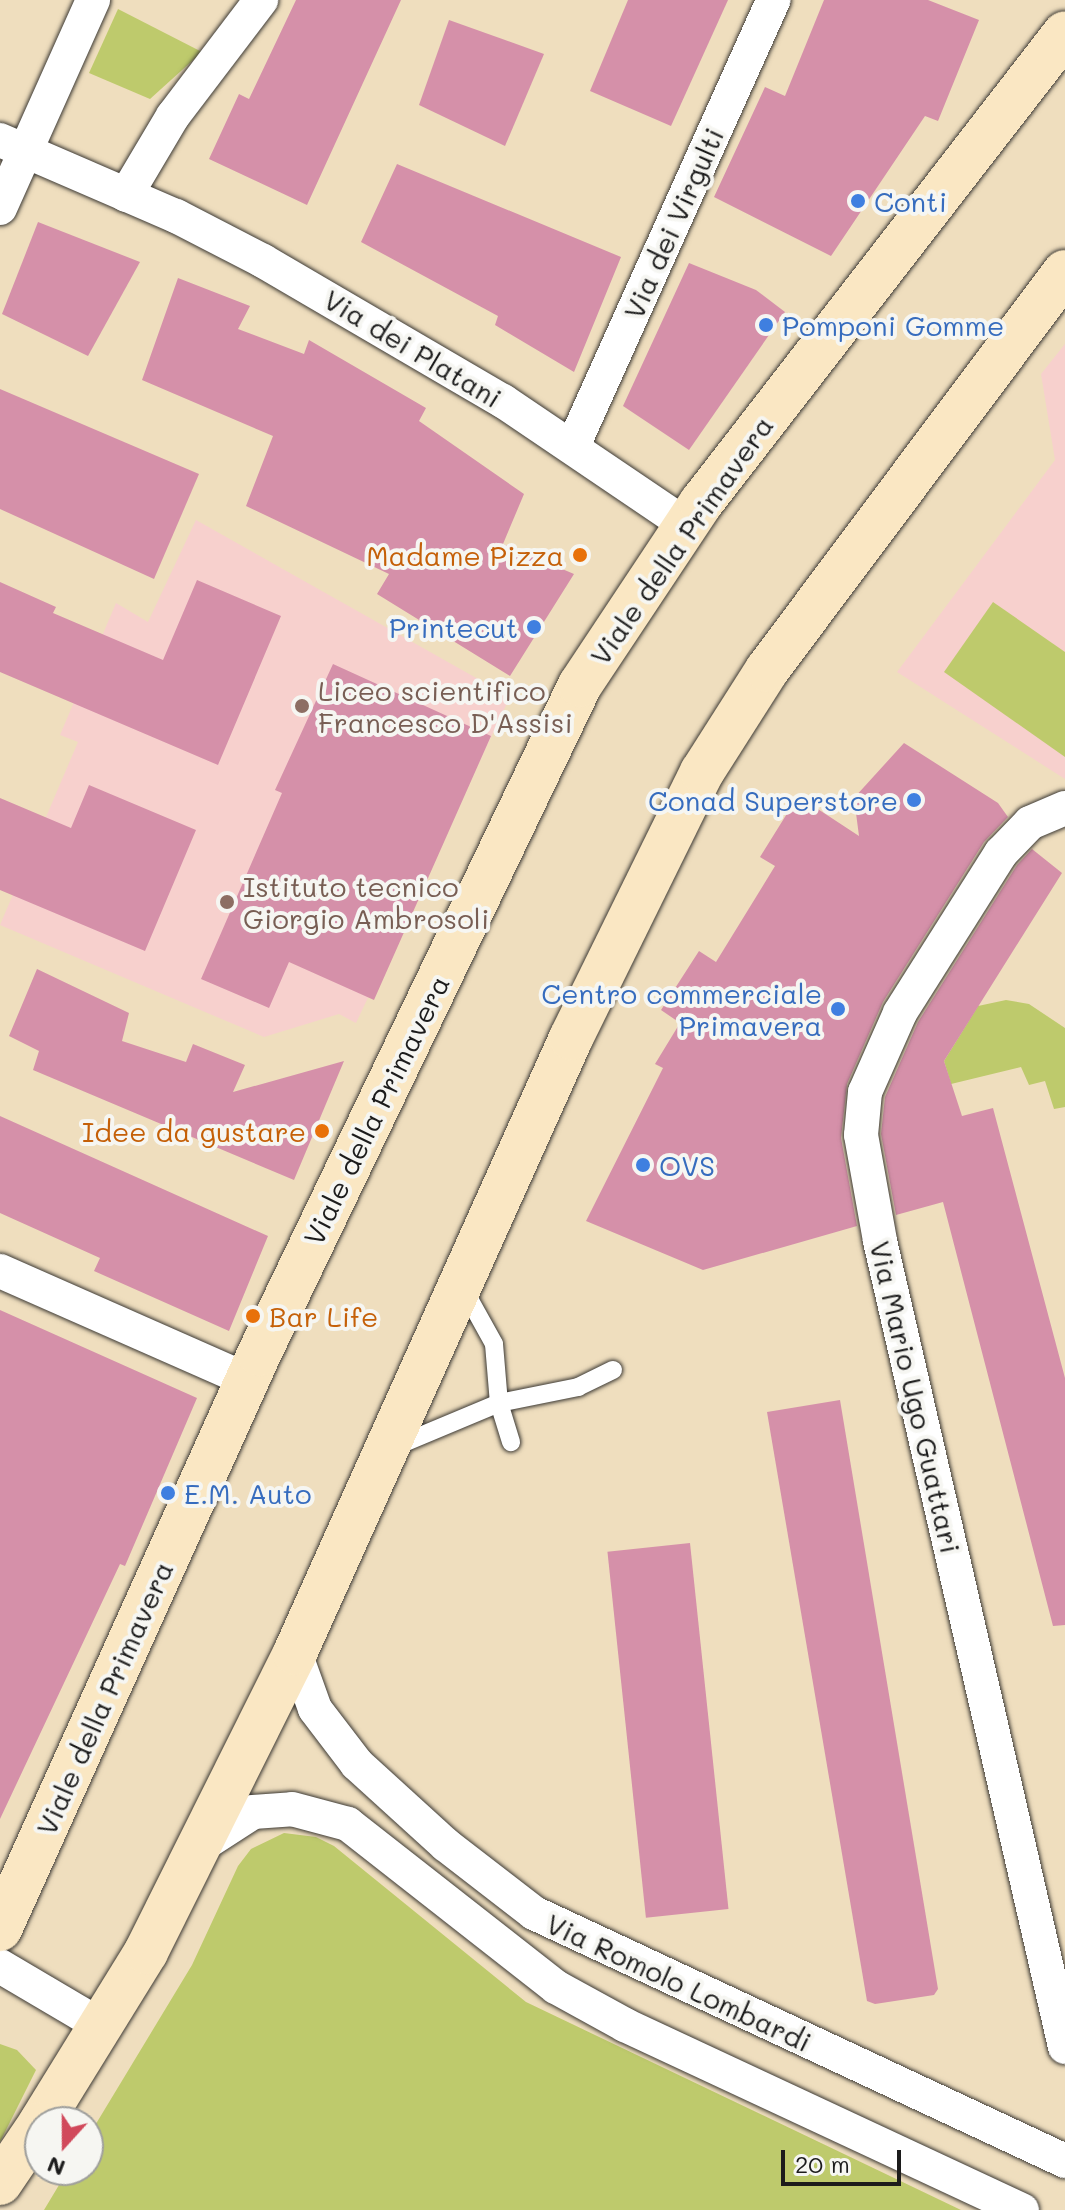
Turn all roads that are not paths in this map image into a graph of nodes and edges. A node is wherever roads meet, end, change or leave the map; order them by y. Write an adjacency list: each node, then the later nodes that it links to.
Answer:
1 (93, 0): 5 (street)
2 (261, 0): 6 (street)
3 (773, 0): 9 (street, Via dei Virgulti)
4 (1065, 33): 10 (main road, Viale della Primavera)
5 (13, 146): 6 (street, Via dei Platani); 7 (street)
6 (126, 195): 9 (street, Via dei Platani)
7 (0, 208)
8 (1065, 272): 13 (main road)
9 (573, 446): 10 (street, Via dei Platani)
10 (686, 525): 15 (main road, Viale della Primavera)
11 (1065, 808): 24 (street, Via Mario Ugo Guattari)
12 (0, 1271): 15 (street)
13 (460, 1282): 16 (lane); 18 (main road)
14 (613, 1370): 16 (lane)
15 (247, 1380): 21 (main road, Viale della Primavera)
16 (499, 1403): 17 (lane); 18 (lane)
17 (511, 1442)
18 (384, 1452): 19 (main road)
19 (295, 1653): 20 (main road); 27 (street, Via Romolo Lombardi)
20 (199, 1847): 23 (main road); 29 (street, Via Romolo Lombardi)
21 (0, 1929)
22 (0, 1966): 23 (street)
23 (103, 2027): 25 (main road)
24 (1065, 2047)
25 (51, 2106)
26 (24, 2147): 28 (main road)
27 (1065, 2161)
28 (0, 2183)
29 (1022, 2210)

